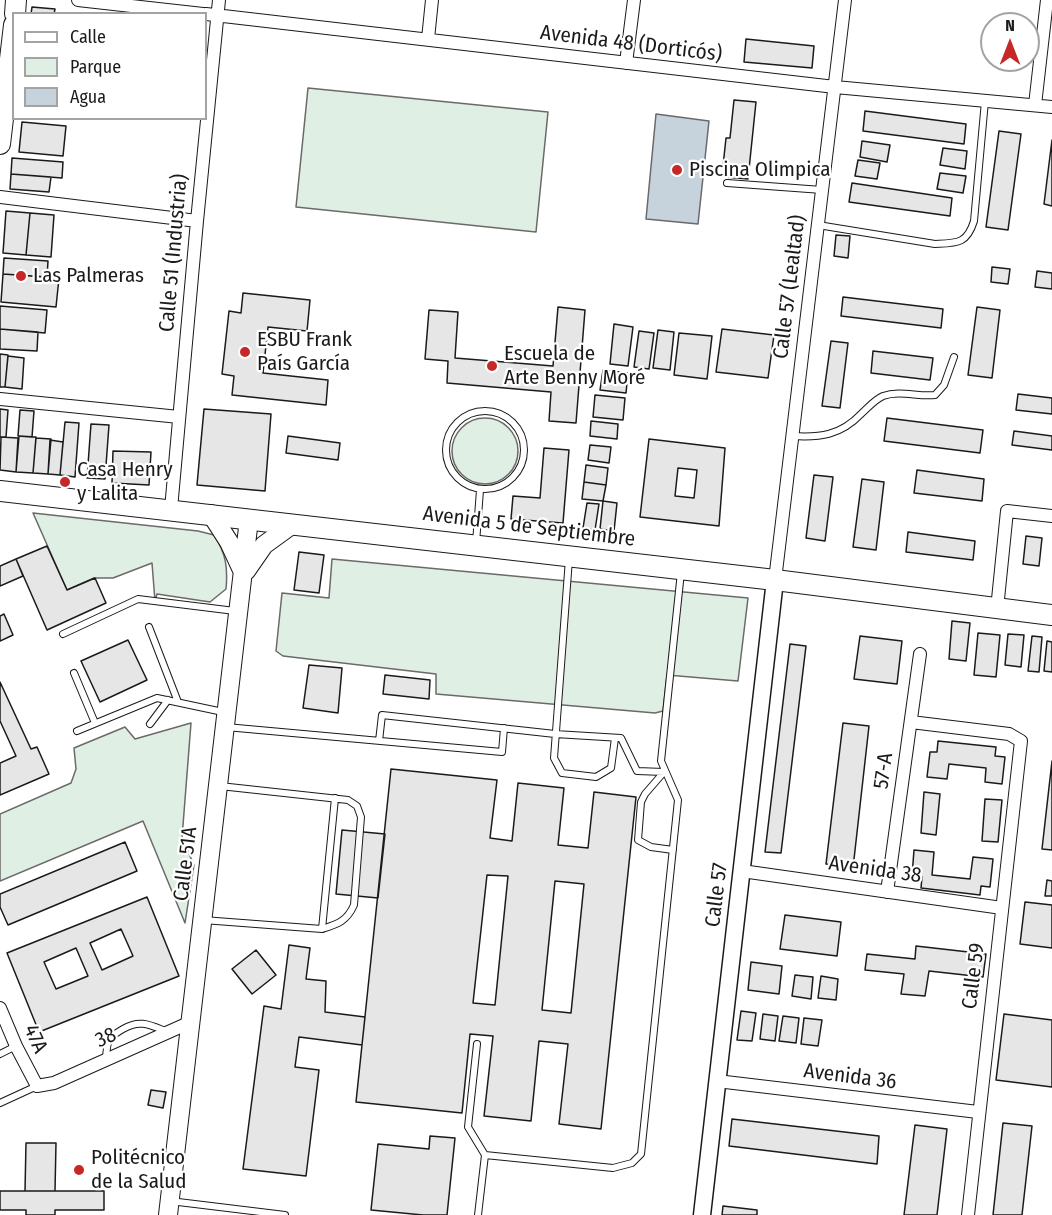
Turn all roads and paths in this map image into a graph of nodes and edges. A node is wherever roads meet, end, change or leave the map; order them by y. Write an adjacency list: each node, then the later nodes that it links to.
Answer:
1 (78, 0): 7 (street, Avenida 48 (Dorticós))
2 (219, 0): 8 (street, Calle 51 (Industria))
3 (432, 0): 10 (street)
4 (634, 0): 12 (street)
5 (845, 0): 13 (street, Calle 57 (Lealtad))
6 (1047, 0): 15 (street)
7 (189, 12)
8 (208, 14): 9 (street, Calle 51 (Industria)); 10 (street, Avenida 48 (Dorticós))
9 (207, 33)
10 (428, 39): 12 (street, Avenida 48 (Dorticós))
11 (12, 42): 18 (main road)
12 (626, 63): 13 (street, Avenida 48 (Dorticós))
13 (835, 87): 14 (street, Avenida 48 (Dorticós)); 20 (street, Calle 57 (Lealtad))
14 (985, 101): 15 (street, Avenida 48 (Dorticós)); 23 (lane)
15 (1035, 105): 16 (street, Avenida 48 (Dorticós))
16 (1052, 107)
17 (202, 120): 22 (street, Calle 51 (Industria))
18 (0, 144)
19 (727, 183): 20 (lane)
20 (822, 190): 23 (street, Calle 57 (Lealtad))
21 (0, 197): 22 (street)
22 (197, 221): 26 (street, Calle 51 (Industria))
23 (817, 224): 27 (street, Calle 57 (Lealtad))
24 (954, 357): 27 (lane)
25 (0, 399): 26 (street)
26 (179, 417): 30 (street, Calle 51 (Industria))
27 (792, 436): 39 (street, Calle 57 (Lealtad))
28 (2, 490): 30 (main road, Avenida 5 de Septiembre)
29 (480, 490): 29 (lane); 35 (lane)
30 (171, 509): 31 (main road, Avenida 5 de Septiembre)
31 (211, 514): 33 (main road, Avenida 5 de Septiembre); 38 (main road)
32 (1052, 516): 40 (street)
33 (249, 519): 34 (main road, Avenida 5 de Septiembre); 38 (main road, Calle 51A)
34 (293, 524): 35 (main road, Avenida 5 de Septiembre); 38 (main road)
35 (476, 546): 36 (main road, Avenida 5 de Septiembre)
36 (570, 556): 37 (main road, Avenida 5 de Septiembre); 55 (lane)
37 (681, 569): 39 (main road, Avenida 5 de Septiembre); 58 (lane)
38 (243, 575): 41 (main road, Calle 51A)
39 (775, 580): 40 (main road, Avenida 5 de Septiembre); 62 (street, Calle 57)
40 (997, 609): 42 (main road, Avenida 5 de Septiembre)
41 (239, 612): 44 (lane); 49 (main road, Calle 51A)
42 (1052, 615)
43 (149, 627): 48 (lane)
44 (63, 634)
45 (920, 654): 50 (street, 57-A)
46 (74, 673): 51 (lane)
47 (168, 700): 48 (lane); 51 (lane); 52 (lane)
48 (178, 702): 49 (lane)
49 (226, 720): 57 (lane); 59 (main road, Calle 51A)
50 (911, 722): 63 (street, 57-A); 64 (street, Calle 59)
51 (95, 723): 54 (lane)
52 (150, 724)
53 (504, 728): 55 (lane); 57 (lane); 57 (lane)
54 (77, 731)
55 (555, 734): 56 (lane); 56 (lane)
56 (615, 738): 58 (lane)
57 (379, 741)
58 (664, 772): 61 (lane); 61 (lane)
59 (218, 785): 60 (lane); 65 (main road, Calle 51A)
60 (335, 798): 66 (lane); 66 (lane)
61 (673, 850): 78 (lane)
62 (742, 871): 63 (street, Avenida 38); 74 (street, Calle 57)
63 (887, 892): 64 (street, Avenida 38)
64 (1002, 908): 77 (street, Calle 59)
65 (202, 920): 66 (lane); 68 (main road, Calle 51A)
66 (322, 929)
67 (0, 1008): 71 (street, 47A)
68 (191, 1022): 69 (street, 38); 79 (main road, Calle 51A)
69 (168, 1032): 73 (street, 38); 73 (lane)
70 (477, 1044): 78 (lane)
71 (16, 1046): 72 (lane); 75 (street, 47A)
72 (0, 1054)
73 (106, 1060): 75 (street, 38)
74 (717, 1081): 77 (street, Avenida 36); 82 (street, Calle 57)
75 (37, 1086): 76 (lane)
76 (0, 1103)
77 (978, 1112): 83 (street, Calle 59)
78 (485, 1155): 81 (lane)
79 (169, 1208): 80 (lane)
80 (285, 1215)
81 (478, 1215)
82 (702, 1215)
83 (968, 1215)

